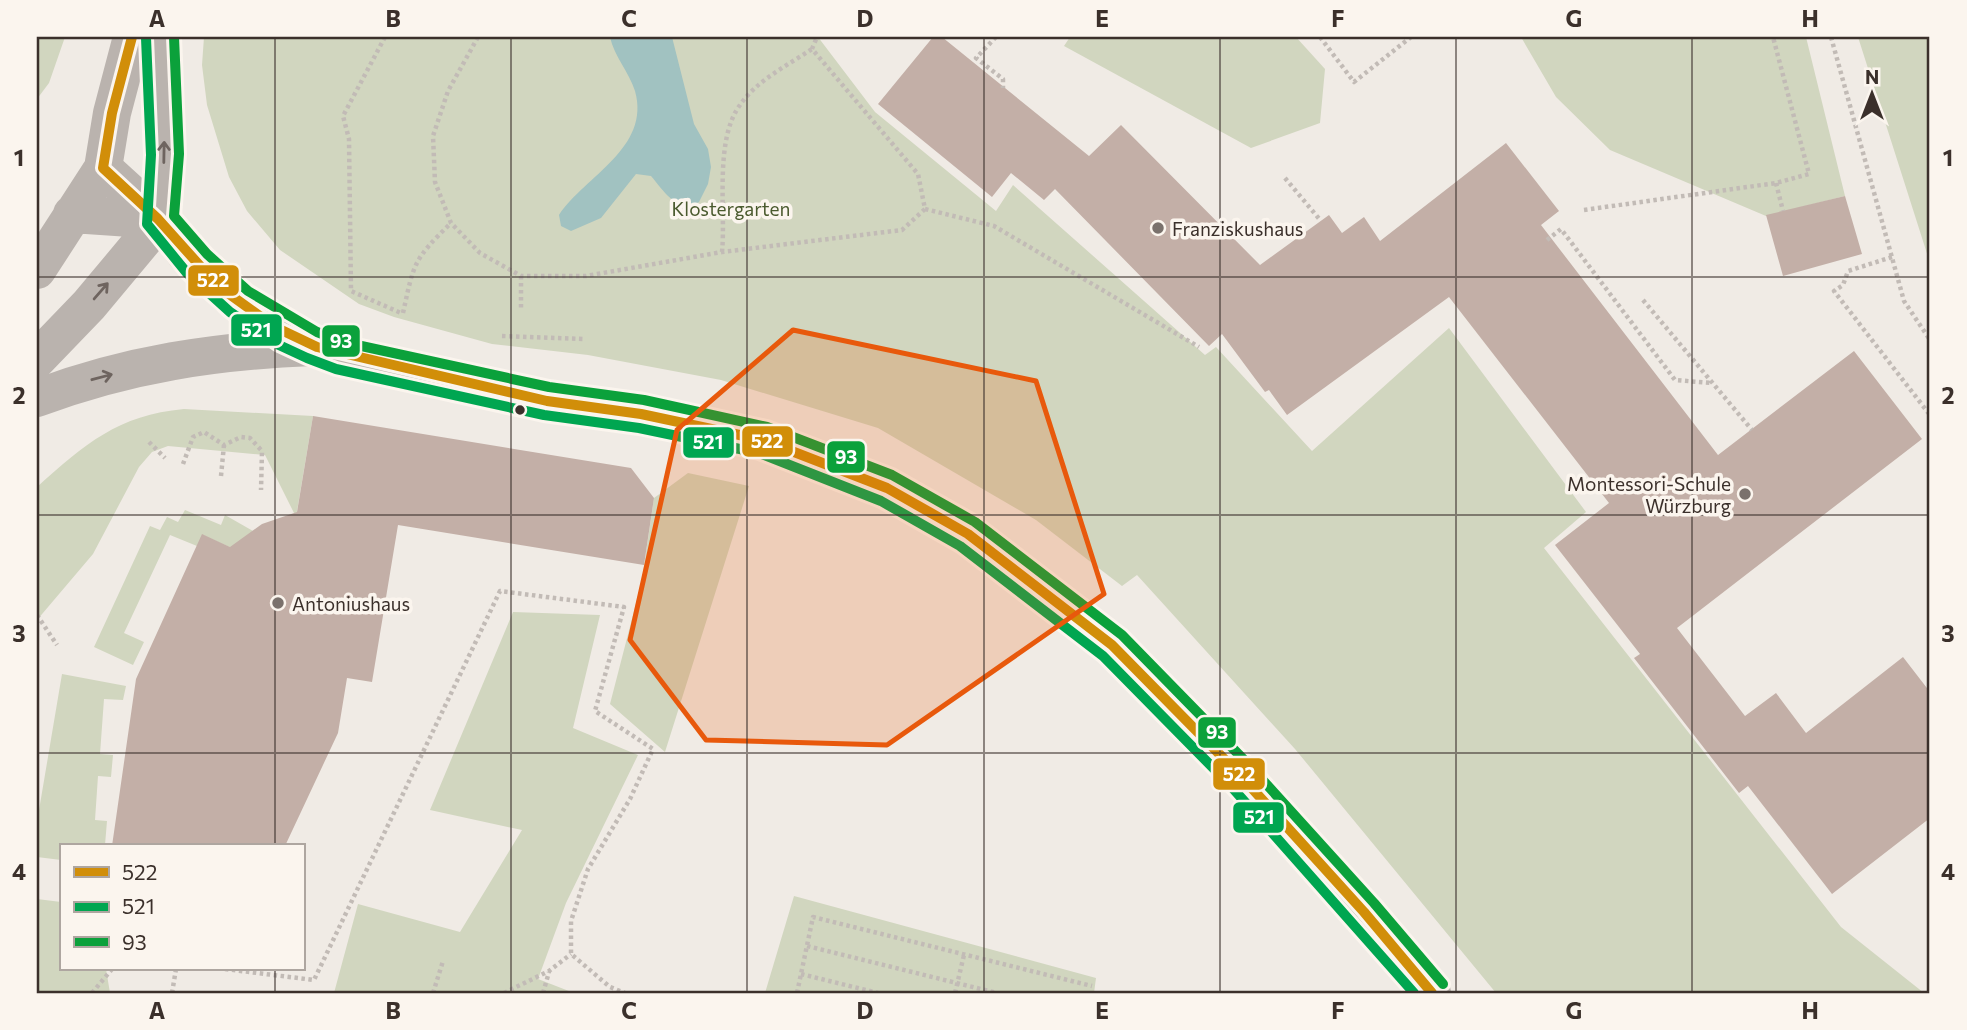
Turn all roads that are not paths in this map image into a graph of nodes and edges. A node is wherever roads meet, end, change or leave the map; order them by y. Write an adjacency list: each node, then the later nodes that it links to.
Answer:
1 (132, 37): 3 (main road)
2 (160, 37): 5 (main road, one-way to 2)
3 (103, 167): 4 (main road); 5 (main road)
4 (72, 214): 5 (main road); 6 (main road)
5 (160, 220): 7 (main road); 8 (main road, one-way to 5)
6 (37, 270)
7 (312, 347): 9 (main road, one-way to 7); 10 (main road)
8 (37, 359)
9 (37, 398)
10 (1432, 993)

